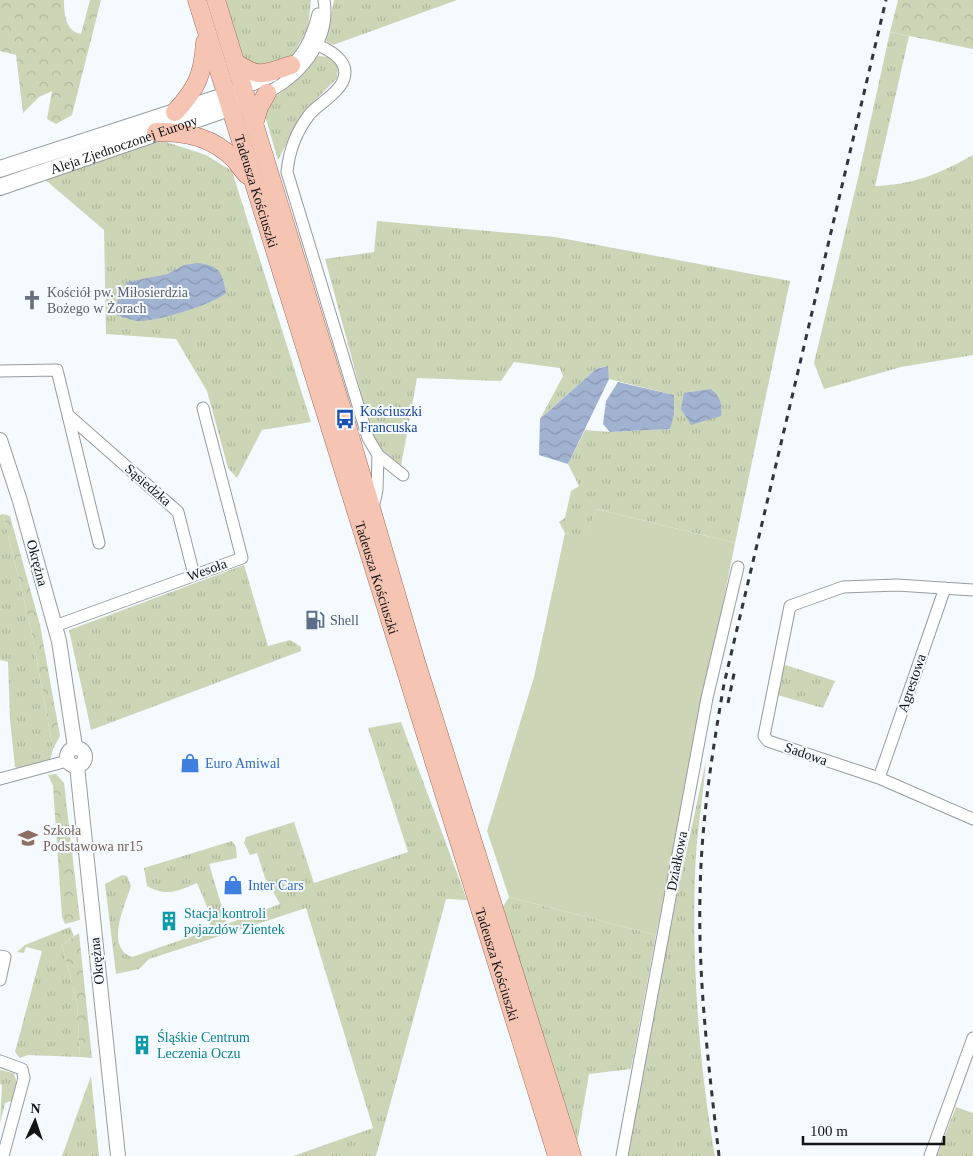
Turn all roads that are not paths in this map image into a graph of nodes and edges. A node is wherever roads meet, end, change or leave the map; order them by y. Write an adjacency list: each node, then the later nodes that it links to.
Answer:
1 (196, 0): 4 (main road, Tadeusza Kościuszki)
2 (216, 0): 6 (main road, Tadeusza Kościuszki)
3 (323, 0): 5 (street)
4 (206, 30): 10 (main road, Tadeusza Kościuszki); 11 (main road)
5 (314, 43): 7 (street); 8 (street); 21 (street)
6 (235, 62): 7 (main road); 9 (main road, Tadeusza Kościuszki)
7 (291, 65): 9 (street)
8 (267, 93): 9 (street); 12 (main road)
9 (245, 95): 10 (main road, Aleja Zjednoczonej Europy); 12 (main road, Tadeusza Kościuszki)
10 (228, 101): 11 (main road, Aleja Zjednoczonej Europy); 13 (main road, Aleja Zjednoczonej Europy); 15 (main road, Tadeusza Kościuszki)
11 (175, 112): 14 (main road, Aleja Zjednoczonej Europy)
12 (254, 124): 23 (main road, Tadeusza Kościuszki)
13 (156, 132): 15 (main road); 16 (main road, Aleja Zjednoczonej Europy)
14 (0, 169)
15 (251, 179): 40 (main road, Tadeusza Kościuszki)
16 (0, 187)
17 (0, 371): 19 (street)
18 (203, 408): 26 (street, Wesoła)
19 (68, 415): 24 (street); 26 (street, Sąsiedzka)
20 (0, 440): 29 (street, Okrężna)
21 (378, 455): 22 (street); 22 (street)
22 (378, 483): 23 (street)
23 (372, 516): 41 (main road, Tadeusza Kościuszki)
24 (99, 543)
25 (738, 568): 42 (street, Działkowa)
26 (194, 575): 29 (street, Wesoła)
27 (945, 588): 28 (street); 31 (street, Agrestowa); 31 (street, Sadowa)
28 (973, 590)
29 (55, 626): 30 (street, Okrężna)
30 (72, 763): 32 (street); 39 (street, Okrężna)
31 (879, 778): 33 (street, Sadowa)
32 (0, 780)
33 (973, 818)
34 (0, 956): 35 (street)
35 (0, 980)
36 (973, 1038): 43 (street)
37 (0, 1061): 38 (street)
38 (3, 1156)
39 (118, 1156)
40 (557, 1156)
41 (572, 1156)
42 (622, 1156)
43 (930, 1156)

